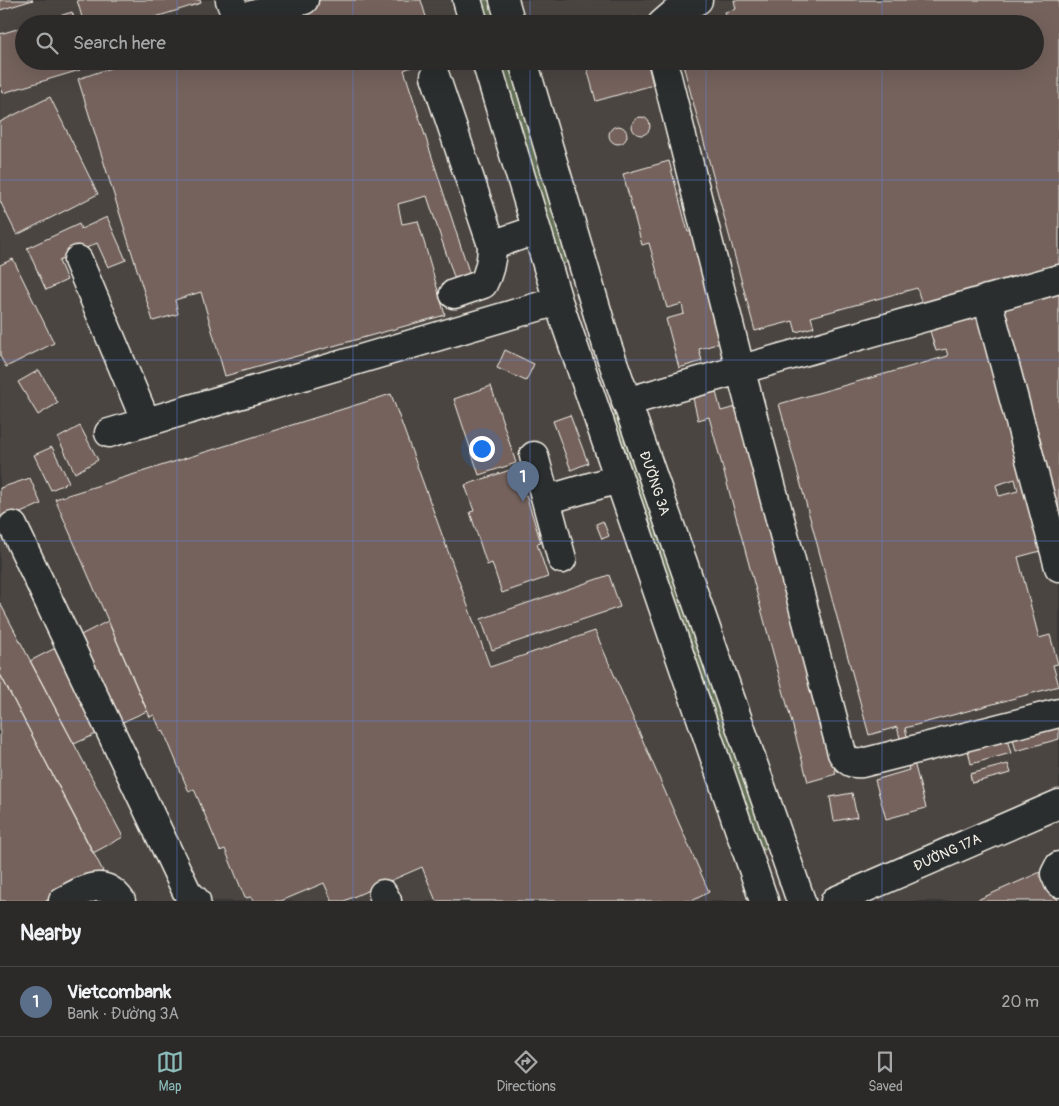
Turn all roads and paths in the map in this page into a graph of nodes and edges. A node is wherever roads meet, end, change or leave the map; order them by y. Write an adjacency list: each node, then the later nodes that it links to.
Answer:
1 (230, 0): 6 (street)
2 (304, 0): 7 (street)
3 (467, 0): 8 (street)
4 (504, 0): 9 (street)
5 (698, 0): 10 (street)
6 (240, 15)
7 (252, 15)
8 (471, 15)
9 (508, 15)
10 (672, 15)
11 (489, 70): 15 (street)
12 (525, 70): 22 (street, ĐƯỜNG 3A)
13 (665, 70): 24 (street)
14 (435, 76): 16 (street)
15 (536, 230): 16 (street); 21 (street)
16 (492, 245): 19 (street)
17 (78, 260): 26 (street)
18 (1059, 279): 20 (street)
19 (454, 294)
20 (987, 299): 24 (street); 33 (street)
21 (558, 302): 23 (street); 26 (street)
22 (607, 345): 23 (street); 25 (street, ĐƯỜNG 3A)
23 (576, 354): 29 (street)
24 (740, 368): 25 (street); 34 (street)
25 (626, 402): 42 (street, ĐƯỜNG 3A)
26 (146, 422): 27 (street)
27 (109, 433)
28 (534, 456): 30 (street)
29 (618, 479): 30 (street); 41 (street)
30 (546, 500): 32 (street)
31 (13, 526): 40 (street)
32 (562, 559)
33 (1059, 567)
34 (1059, 713)
35 (1059, 804): 43 (street, ĐƯỜNG 17A)
36 (1059, 866): 37 (street)
37 (1059, 883)
38 (63, 901): 39 (street)
39 (121, 901)
40 (196, 901)
41 (764, 901)
42 (801, 901)
43 (835, 901)

